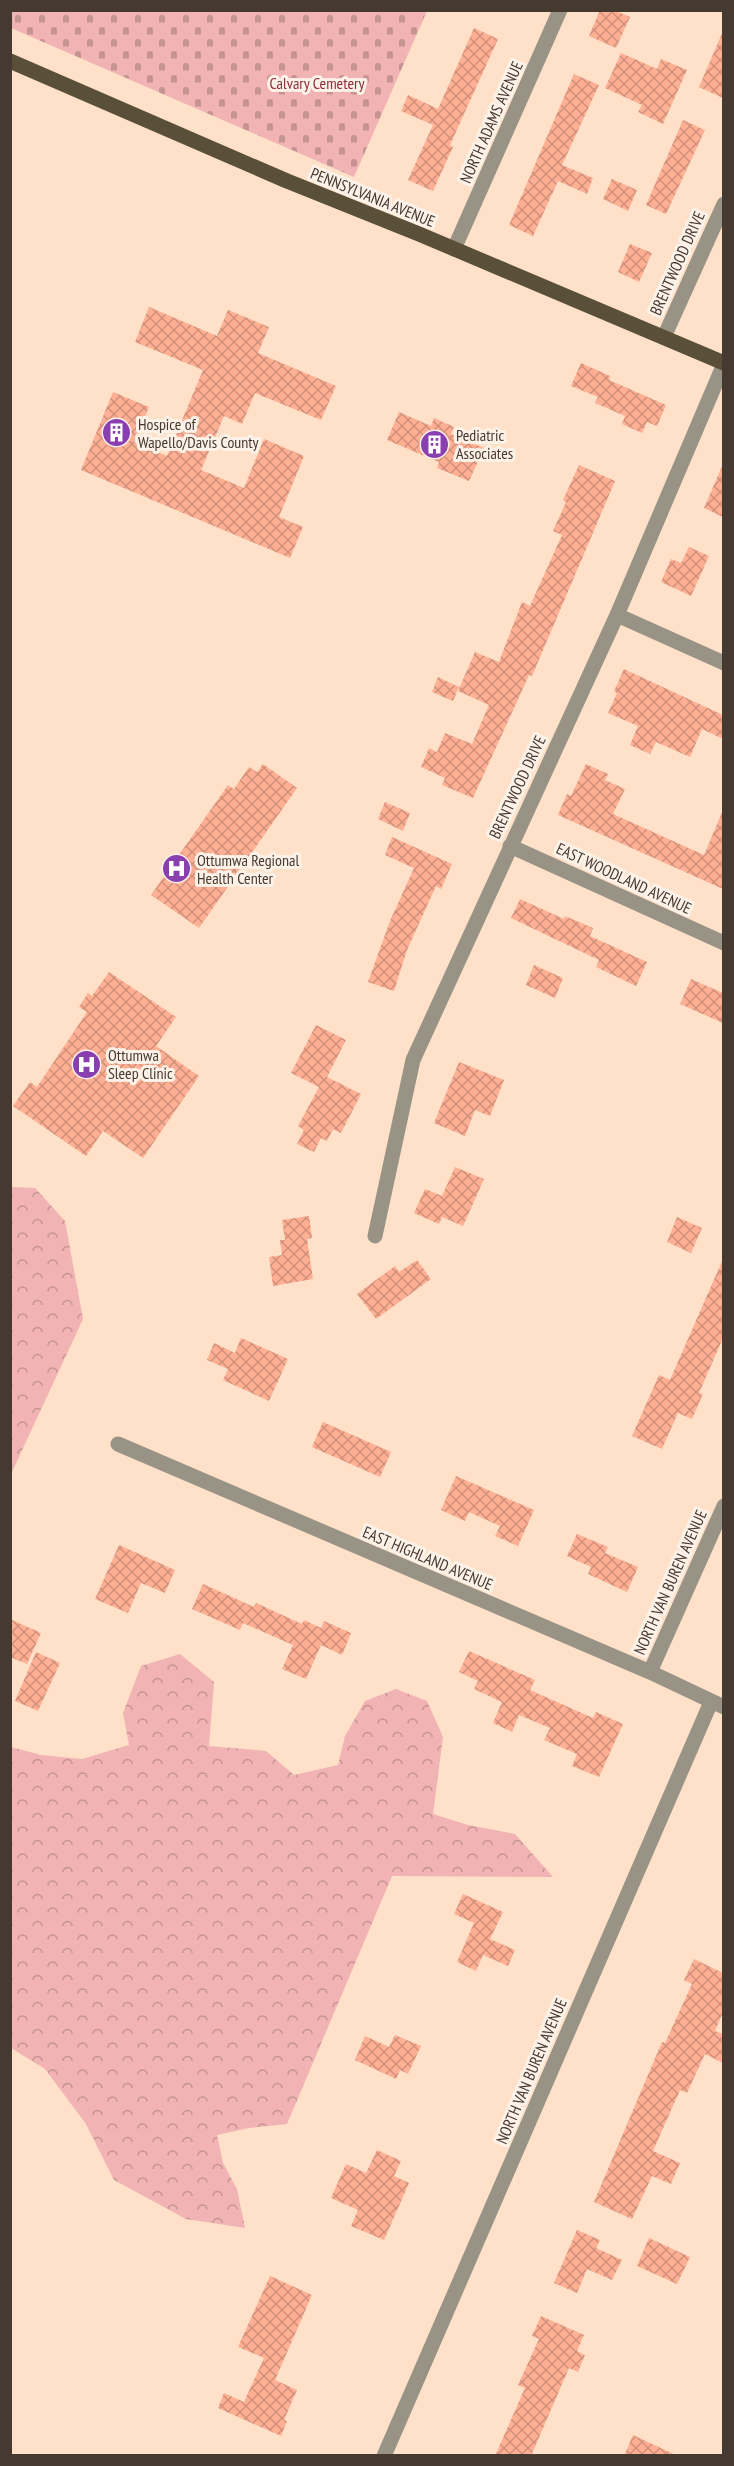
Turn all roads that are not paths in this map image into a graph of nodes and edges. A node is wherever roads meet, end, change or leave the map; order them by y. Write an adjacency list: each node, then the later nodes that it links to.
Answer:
1 (561, 10): 4 (street, NORTH ADAMS AVENUE)
2 (10, 62): 4 (main road, PENNSYLVANIA AVENUE)
3 (723, 204): 5 (street, BRENTWOOD DRIVE)
4 (454, 249): 5 (main road, PENNSYLVANIA AVENUE)
5 (664, 338): 6 (main road, PENNSYLVANIA AVENUE)
6 (723, 363): 7 (street, BRENTWOOD DRIVE)
7 (617, 615): 8 (street); 9 (street, BRENTWOOD DRIVE)
8 (723, 663)
9 (510, 846): 10 (street, EAST WOODLAND AVENUE); 11 (street, BRENTWOOD DRIVE)
10 (723, 943)
11 (375, 1236)
12 (118, 1444): 14 (street, EAST HIGHLAND AVENUE)
13 (723, 1506): 14 (street, NORTH VAN BUREN AVENUE)
14 (650, 1672): 15 (street, EAST HIGHLAND AVENUE)
15 (717, 1704): 16 (street, NORTH VAN BUREN AVENUE)
16 (384, 2456)

